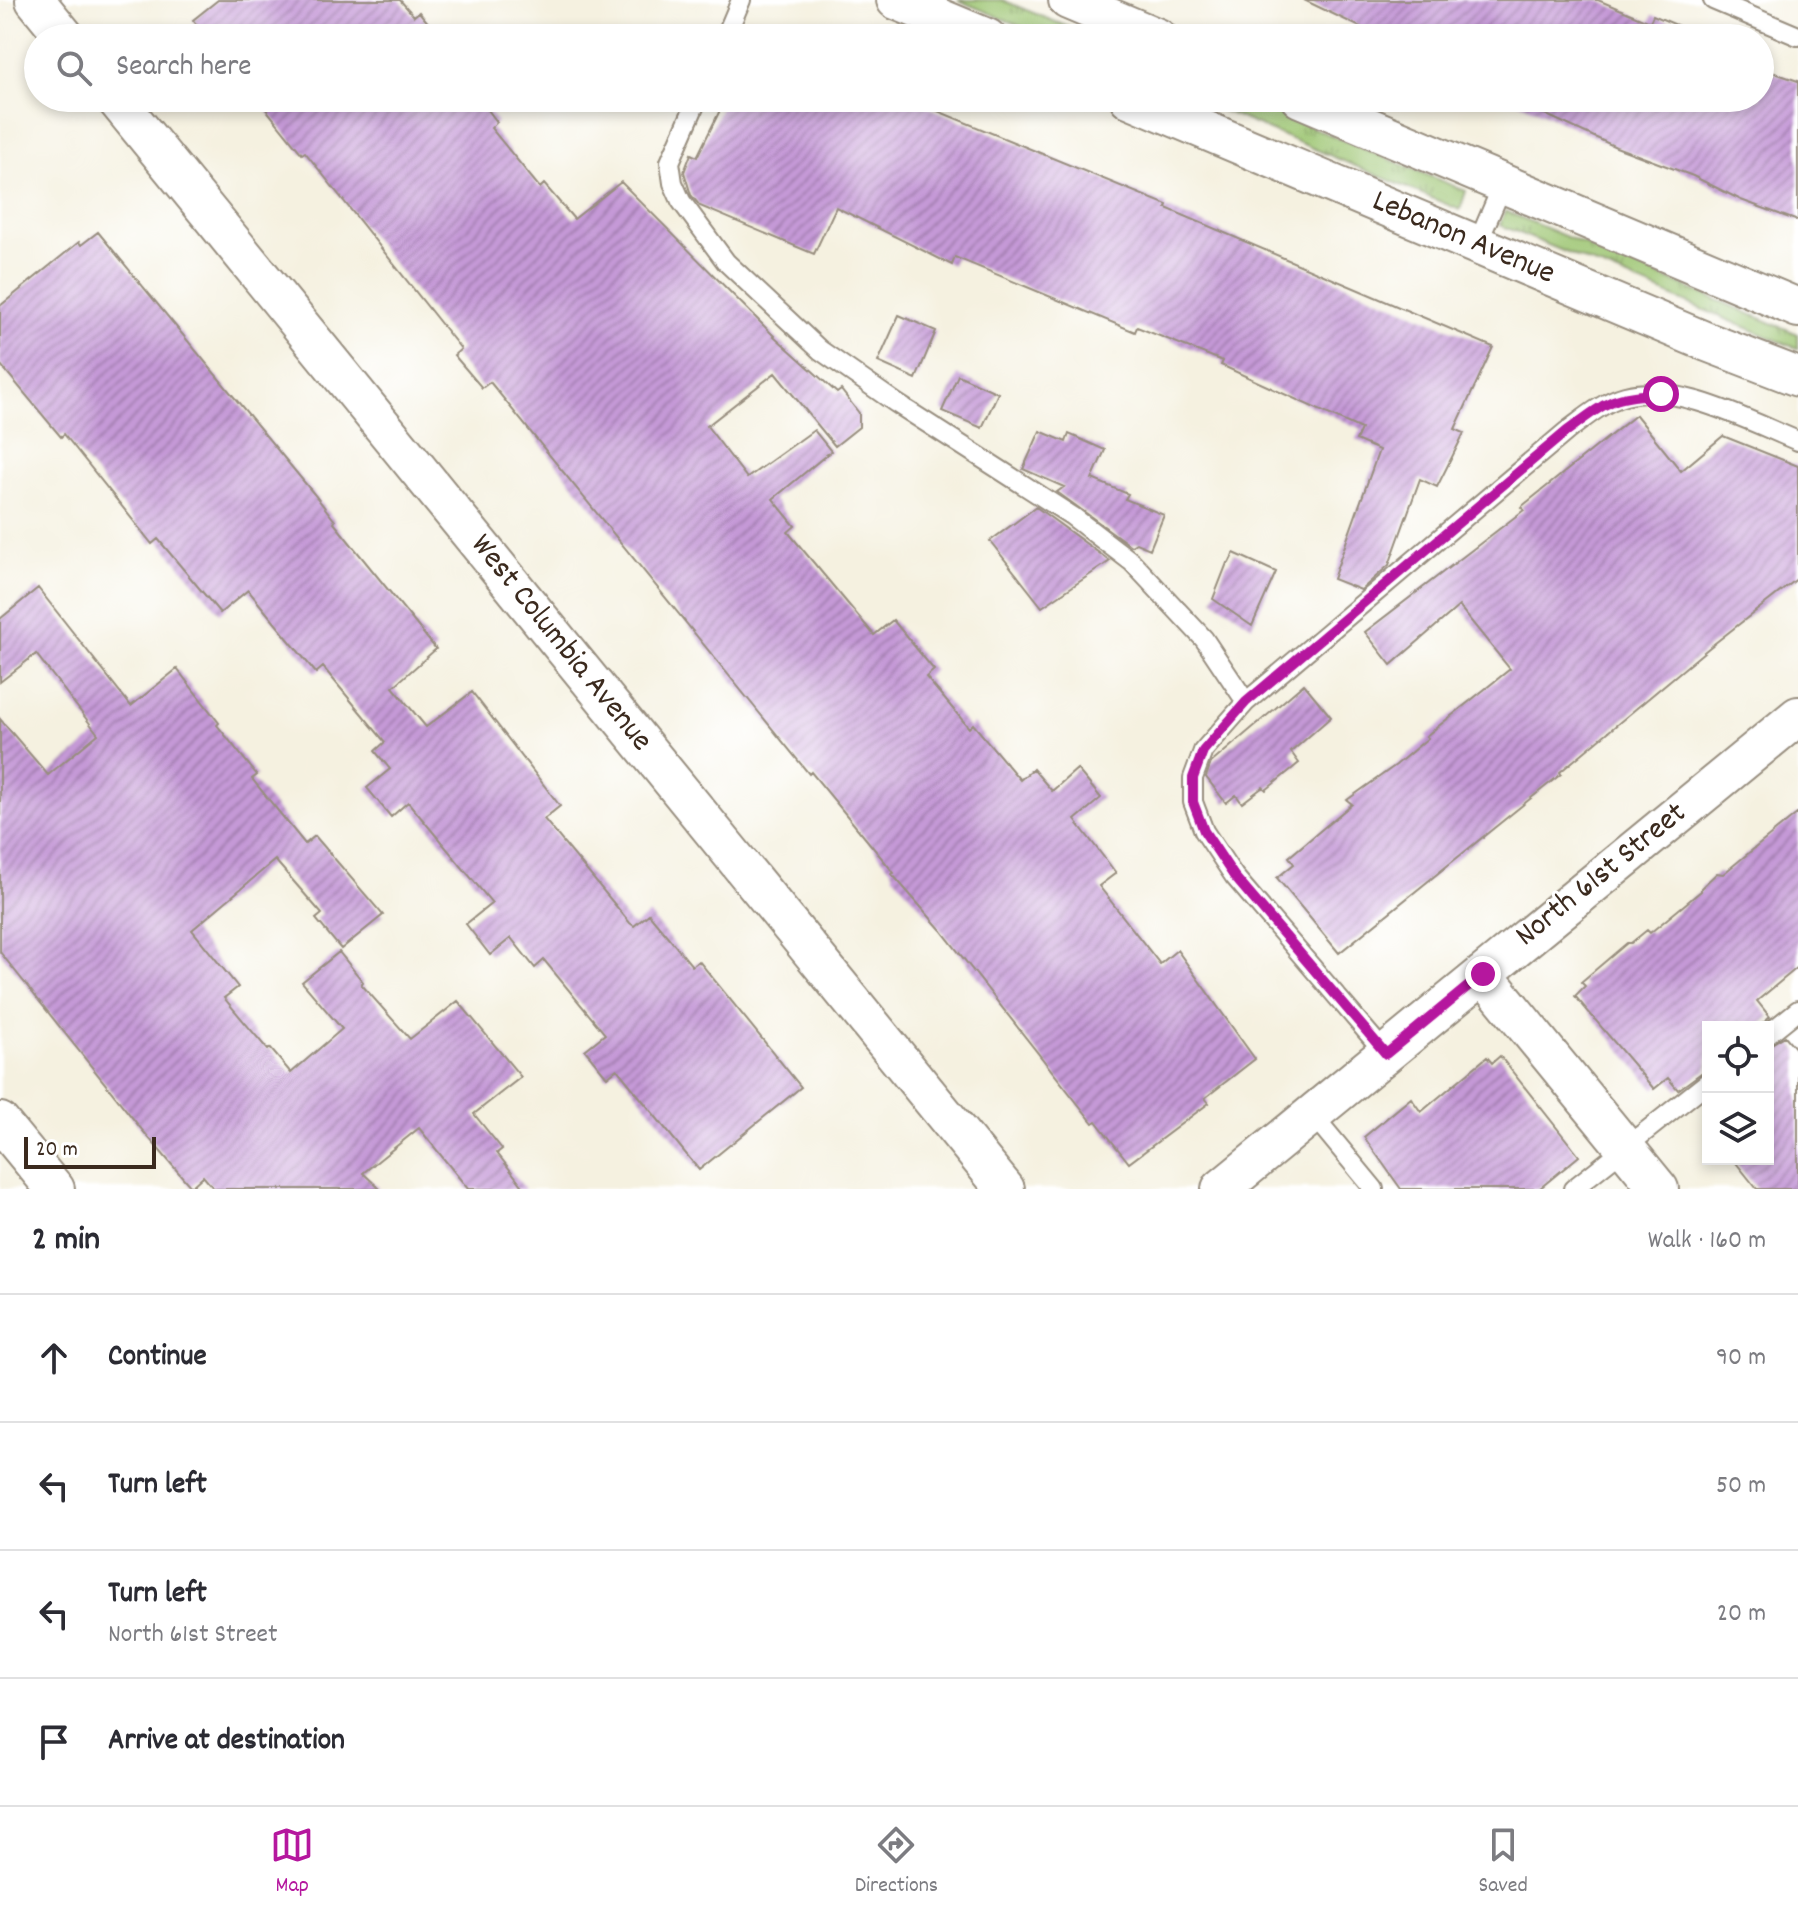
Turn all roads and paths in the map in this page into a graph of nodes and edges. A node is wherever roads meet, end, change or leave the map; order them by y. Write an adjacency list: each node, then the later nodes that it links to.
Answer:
1 (35, 0): 6 (street)
2 (741, 0): 7 (lane)
3 (896, 0): 8 (street)
4 (1068, 0): 9 (street)
5 (1713, 0): 10 (lane)
6 (55, 24)
7 (731, 24)
8 (953, 24)
9 (1125, 24)
10 (1770, 24)
11 (1774, 26): 12 (lane)
12 (1798, 36)
13 (126, 112): 33 (street, West Columbia Avenue)
14 (692, 112): 22 (lane)
15 (1162, 112): 18 (street, Lebanon Avenue)
16 (1333, 112): 17 (street, Lebanon Avenue)
17 (1503, 184): 18 (lane); 19 (street, Lebanon Avenue)
18 (1477, 245): 20 (street, Lebanon Avenue)
19 (1798, 308)
20 (1798, 377)
21 (1798, 441): 22 (lane)
22 (1246, 702): 27 (lane)
23 (1798, 716): 24 (street, North 61st Street)
24 (1483, 974): 27 (street, North 61st Street); 31 (street)
25 (1798, 1010): 26 (lane)
26 (1774, 1029)
27 (1386, 1054): 29 (street, North 61st Street)
28 (1702, 1087): 31 (lane)
29 (1312, 1114): 34 (street, North 61st Street); 35 (lane)
30 (0, 1122): 32 (street)
31 (1626, 1148): 36 (lane); 37 (street)
32 (55, 1189)
33 (1005, 1189)
34 (1221, 1189)
35 (1374, 1189)
36 (1573, 1189)
37 (1659, 1189)

